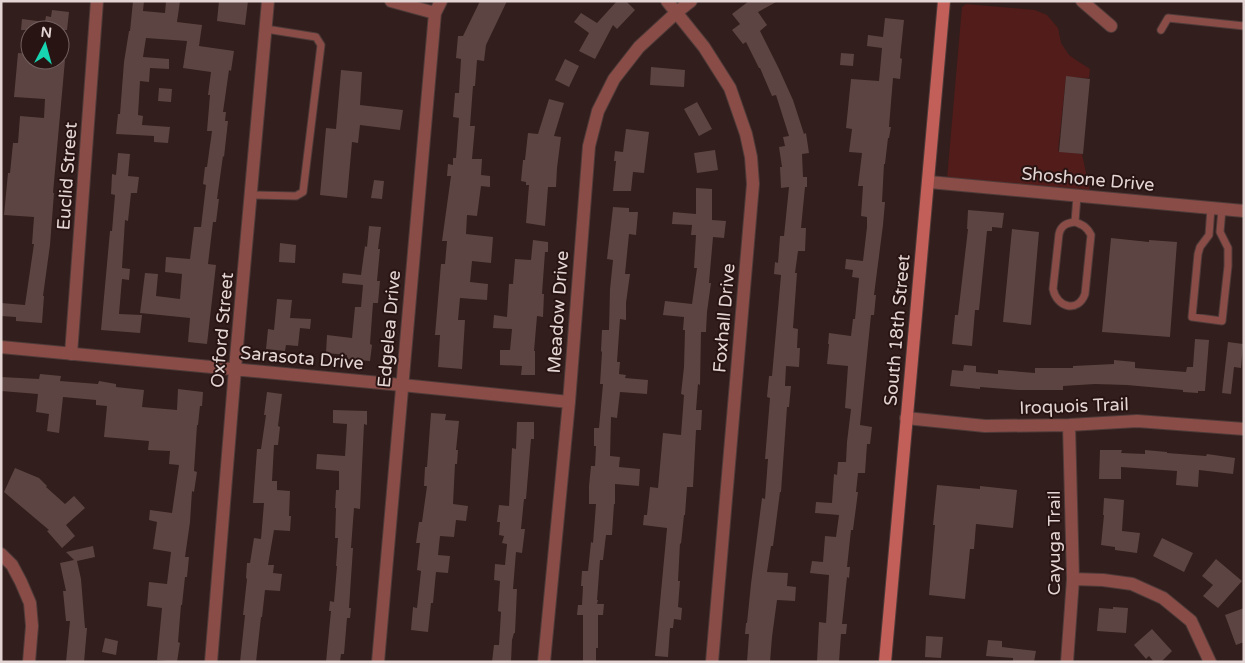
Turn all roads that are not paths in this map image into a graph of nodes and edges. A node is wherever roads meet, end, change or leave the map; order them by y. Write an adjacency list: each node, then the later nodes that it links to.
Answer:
1 (97, 1): 21 (street, Euclid Street)
2 (268, 1): 12 (street, Oxford Street)
3 (391, 1): 8 (street)
4 (668, 1): 9 (street, Foxhall Drive)
5 (691, 1): 9 (street, Meadow Drive)
6 (944, 1): 14 (main road, South 18th Street)
7 (1082, 1): 10 (street)
8 (438, 7): 23 (street, Edgelea Drive)
9 (677, 12): 24 (street, Meadow Drive); 34 (street, Foxhall Drive)
10 (1111, 26)
11 (1244, 26): 13 (lane)
12 (266, 29): 15 (street, Oxford Street); 15 (lane)
13 (1161, 30)
14 (929, 182): 16 (street, Shoshone Drive); 25 (main road, South 18th Street)
15 (251, 195): 22 (street, Oxford Street)
16 (1077, 196): 17 (street, Shoshone Drive); 19 (lane)
17 (1217, 208): 17 (lane); 18 (street, Shoshone Drive)
18 (1244, 211)
19 (1075, 222): 19 (lane)
20 (1, 348): 21 (street, Sarasota Drive)
21 (71, 354): 22 (street, Sarasota Drive)
22 (235, 369): 23 (street, Sarasota Drive); 31 (street, Oxford Street)
23 (402, 385): 24 (street, Sarasota Drive); 32 (street, Edgelea Drive)
24 (569, 402): 33 (street, Meadow Drive)
25 (906, 418): 26 (street, Iroquois Trail); 35 (main road, South 18th Street)
26 (1069, 425): 27 (street, Iroquois Trail); 29 (street, Cayuga Trail)
27 (1244, 429)
28 (1, 554): 30 (street)
29 (1073, 579): 36 (street, Cayuga Trail); 37 (street)
30 (29, 662)
31 (211, 662)
32 (378, 662)
33 (544, 662)
34 (712, 662)
35 (885, 662)
36 (1067, 662)
37 (1210, 662)

